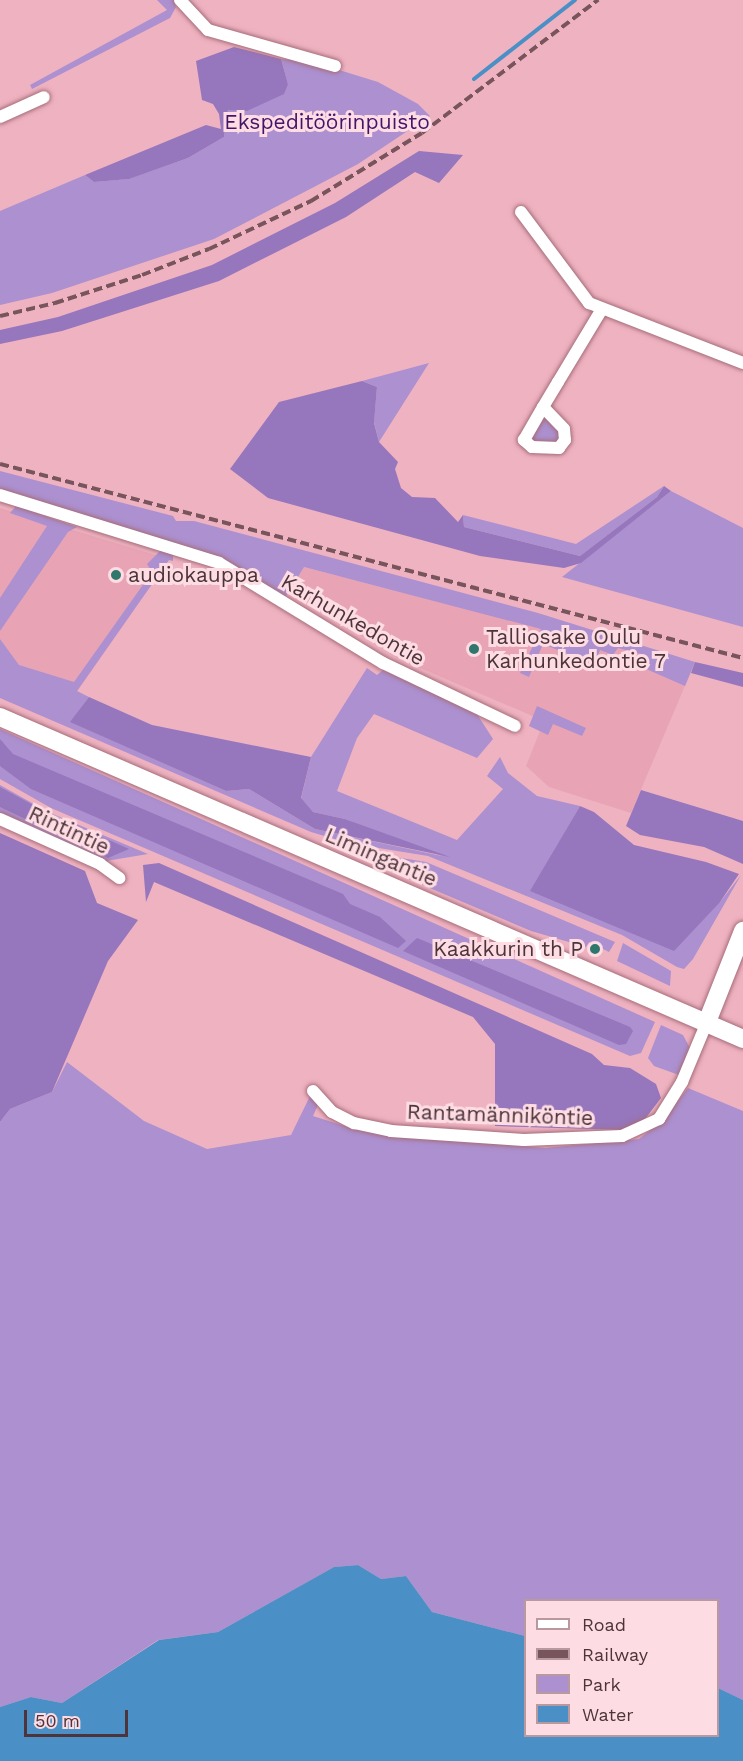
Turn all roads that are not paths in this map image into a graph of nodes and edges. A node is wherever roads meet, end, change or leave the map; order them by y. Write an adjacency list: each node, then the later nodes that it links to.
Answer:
1 (180, 0): 2 (street)
2 (335, 66)
3 (44, 97): 4 (street)
4 (0, 117)
5 (521, 212): 6 (street)
6 (603, 309): 7 (street); 8 (street)
7 (743, 363)
8 (543, 407)
9 (0, 495): 11 (street, Karhunkedontie)
10 (0, 717): 15 (main road, Limingantie)
11 (515, 726)
12 (0, 819): 13 (street, Rintintie)
13 (119, 878)
14 (743, 931): 15 (main road)
15 (707, 1022): 16 (main road, Limingantie); 17 (street, Rantamänniköntie)
16 (743, 1039)
17 (313, 1091)

